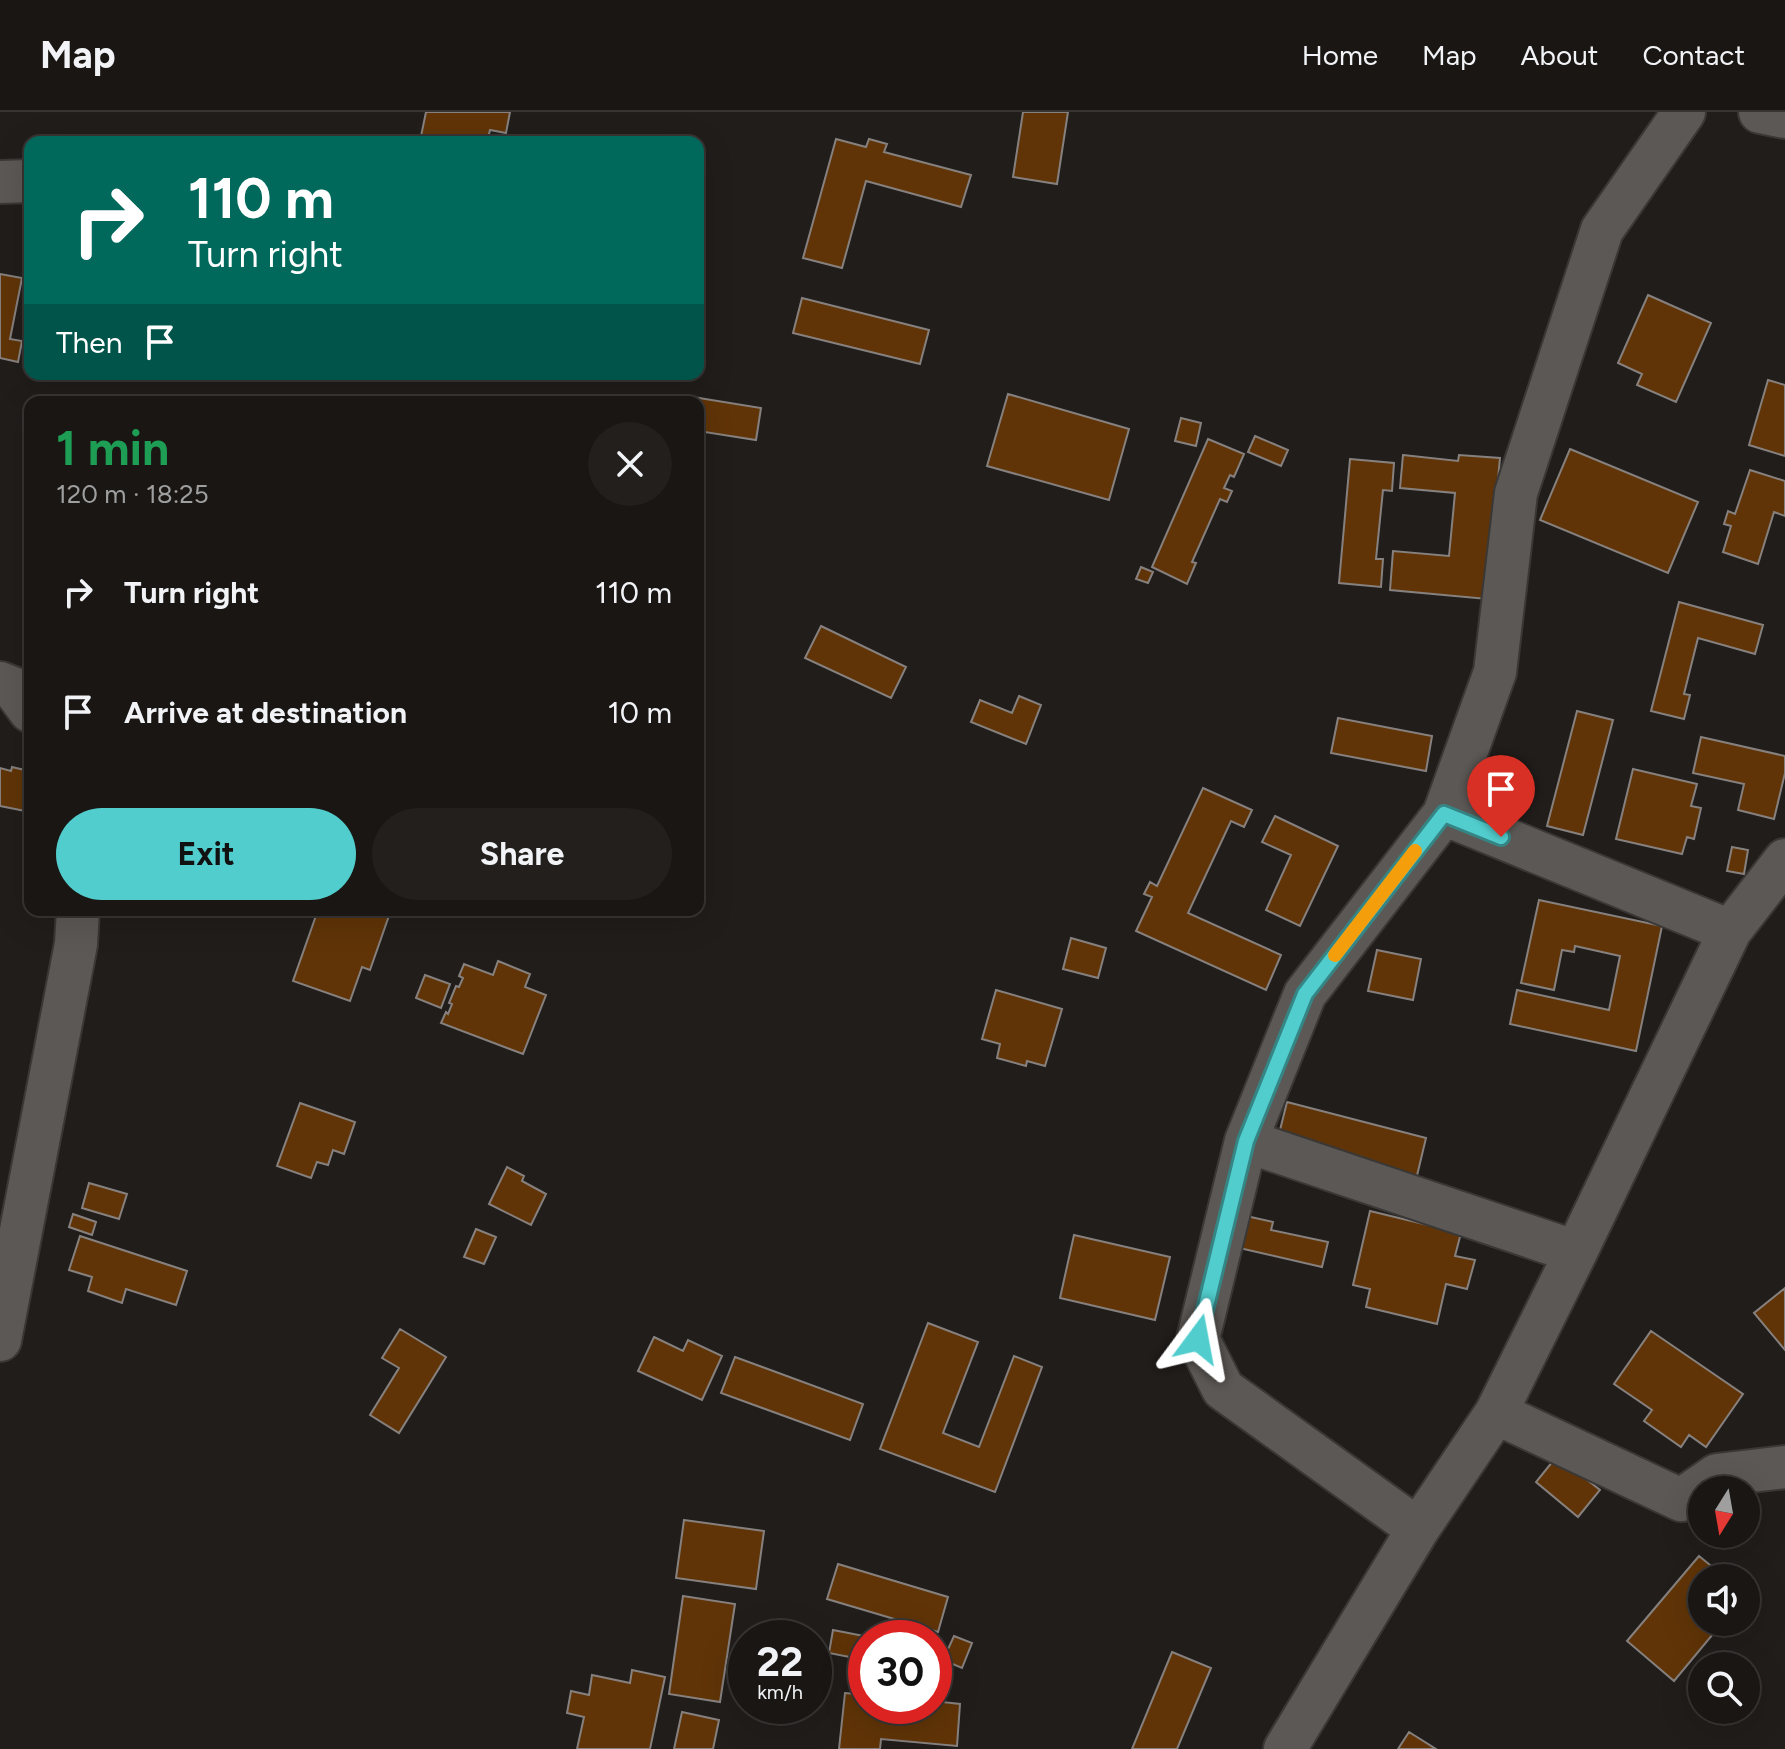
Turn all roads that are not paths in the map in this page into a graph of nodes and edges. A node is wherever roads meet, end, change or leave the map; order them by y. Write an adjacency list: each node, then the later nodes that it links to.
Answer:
1 (1684, 112): 8 (street)
2 (1760, 112): 3 (street)
3 (1785, 117)
4 (24, 181): 5 (street)
5 (0, 182)
6 (0, 683): 7 (street)
7 (24, 703)
8 (1444, 814): 11 (street); 12 (street)
9 (1785, 860): 11 (street)
10 (77, 916): 14 (street)
11 (1730, 931): 13 (street)
12 (1246, 1141): 13 (street); 17 (street)
13 (1576, 1252): 15 (street)
14 (0, 1340)
15 (1496, 1413): 16 (street); 17 (street)
16 (1785, 1467)
17 (1418, 1529): 18 (street)
18 (1285, 1749)

